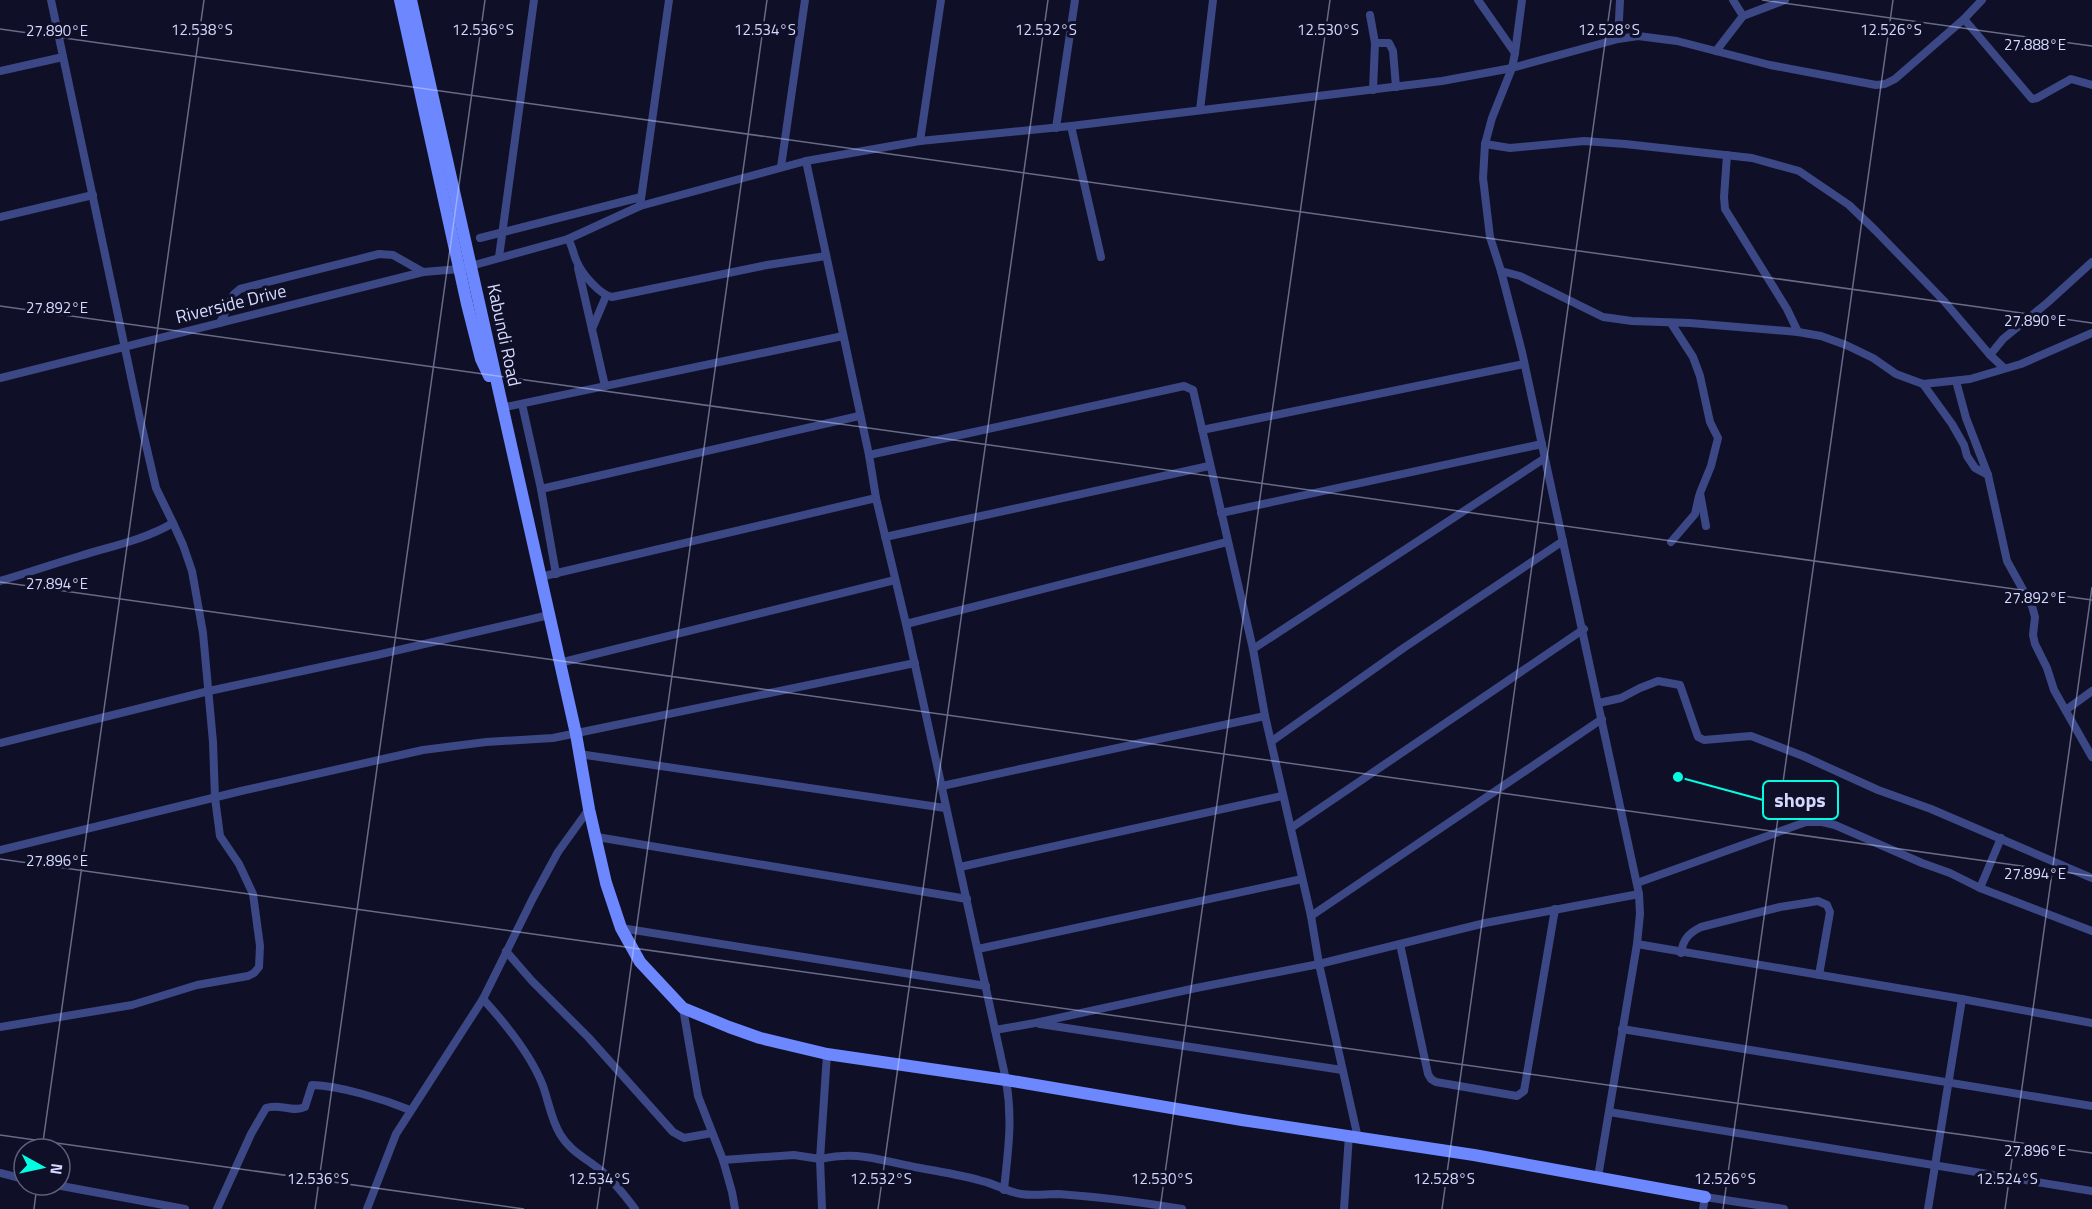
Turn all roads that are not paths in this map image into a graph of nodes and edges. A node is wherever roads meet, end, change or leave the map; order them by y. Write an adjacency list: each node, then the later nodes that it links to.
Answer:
1 (51, 0): 23 (street)
2 (400, 0): 48 (street, Kabundi Road)
3 (411, 0): 48 (street, Kabundi Road)
4 (534, 0): 40 (street)
5 (669, 0): 38 (street)
6 (805, 0): 36 (street)
7 (940, 0): 32 (street)
8 (1075, 0): 31 (street)
9 (1213, 0): 29 (street)
10 (1478, 0): 22 (street)
11 (1522, 0): 22 (street)
12 (1620, 0): 19 (street)
13 (1733, 0): 17 (street)
14 (1785, 0): 17 (street)
15 (1982, 0): 18 (street)
16 (1370, 15): 20 (street)
17 (1743, 16): 21 (street)
18 (1964, 19): 21 (street); 26 (street)
19 (1618, 39): 21 (street); 24 (street)
20 (1374, 43): 27 (street); 28 (street)
21 (1716, 51)
22 (1515, 53): 24 (street)
23 (63, 57): 25 (street); 37 (street)
24 (1512, 68): 27 (street); 33 (street)
25 (0, 71)
26 (2092, 85)
27 (1396, 87): 28 (street)
28 (1373, 90): 29 (street)
29 (1200, 110): 30 (street)
30 (1071, 126): 31 (street); 45 (street)
31 (1056, 128): 32 (street)
32 (920, 141): 35 (street)
33 (1485, 144): 34 (street); 49 (street)
34 (1727, 155): 55 (street); 59 (street)
35 (806, 161): 36 (street); 43 (street)
36 (781, 167): 38 (street)
37 (93, 195): 39 (street); 58 (street)
38 (641, 202): 40 (street); 42 (street, Riverside Drive)
39 (0, 217)
40 (503, 231): 41 (street); 44 (street)
41 (480, 238)
42 (568, 239): 44 (street, Riverside Drive); 46 (street)
43 (826, 256): 51 (street); 57 (street)
44 (499, 257): 48 (street, Riverside Drive)
45 (1101, 257)
46 (577, 262): 51 (street); 54 (street)
47 (2092, 262): 59 (street)
48 (465, 268): 50 (street, Riverside Drive); 67 (street, Kabundi Road)
49 (1501, 271): 53 (street); 60 (street)
50 (423, 272): 52 (street, Riverside Drive); 52 (street)
51 (606, 296): 54 (street)
52 (220, 323): 58 (street, Riverside Drive)
53 (1671, 323): 55 (street); 76 (street)
54 (592, 329): 65 (street)
55 (1798, 332): 64 (street)
56 (2092, 333): 61 (street)
57 (843, 336): 65 (street); 68 (street)
58 (125, 346): 62 (street, Riverside Drive); 79 (street)
59 (1990, 355): 61 (street)
60 (1524, 364): 69 (street); 70 (street)
61 (2004, 368): 63 (street)
62 (0, 378)
63 (1956, 381): 64 (street); 74 (street)
64 (1923, 384): 74 (street)
65 (605, 386): 66 (street)
66 (522, 404): 67 (street); 75 (street)
67 (501, 408): 86 (street, Kabundi Road)
68 (859, 416): 71 (street); 75 (street)
69 (1202, 430): 71 (street); 73 (street)
70 (1542, 444): 72 (street); 78 (street)
71 (869, 455): 77 (street)
72 (1545, 458): 82 (street); 92 (street)
73 (1209, 466): 78 (street); 81 (street)
74 (1988, 475): 98 (street)
75 (541, 489): 85 (street)
76 (1700, 493): 80 (street); 84 (street)
77 (876, 498): 81 (street); 85 (street)
78 (1221, 513): 83 (street)
79 (173, 523): 88 (street); 95 (street)
80 (1706, 526)
81 (885, 537): 87 (street)
82 (1563, 541): 91 (street); 102 (street)
83 (1227, 542): 90 (street); 92 (street)
84 (1671, 542)
85 (556, 573): 86 (street)
86 (540, 577): 89 (street, Kabundi Road)
87 (895, 580): 90 (street); 93 (street)
88 (0, 581)
89 (549, 615): 93 (street, Kabundi Road); 95 (street)
90 (906, 624): 94 (street)
91 (1584, 629): 97 (street); 111 (street)
92 (1253, 650): 99 (street)
93 (559, 663): 101 (street, Kabundi Road)
94 (915, 663): 101 (street); 106 (street)
95 (209, 691): 103 (street); 108 (street)
96 (2092, 691): 98 (street)
97 (1599, 703): 100 (street); 113 (street)
98 (2066, 710): 105 (street)
99 (1264, 716): 102 (street); 106 (street)
100 (1602, 719): 118 (street); 123 (street)
101 (576, 734): 104 (street, Kabundi Road); 108 (street)
102 (1272, 741): 107 (street)
103 (0, 743)
104 (579, 754): 109 (street); 110 (street, Kabundi Road)
105 (2092, 757)
106 (942, 786): 109 (street)
107 (1282, 796): 111 (street); 115 (street)
108 (215, 798): 114 (street); 139 (street)
109 (945, 808): 115 (street)
110 (589, 809): 112 (street, Kabundi Road); 129 (street)
111 (1291, 828): 117 (street)
112 (597, 837): 121 (street); 124 (street, Kabundi Road)
113 (2001, 838): 116 (street); 119 (street)
114 (0, 850)
115 (960, 867): 121 (street)
116 (2092, 878)
117 (1302, 879): 123 (street); 128 (street)
118 (1637, 884): 119 (street); 120 (street)
119 (1980, 888): 125 (street)
120 (1639, 894): 122 (street); 127 (street)
121 (967, 899): 128 (street)
122 (1556, 909): 126 (street); 126 (street)
123 (1311, 916): 131 (street)
124 (621, 928): 133 (street); 136 (street, Kabundi Road)
125 (2092, 931)
126 (1400, 944): 131 (street)
127 (1637, 944): 130 (street); 140 (street)
128 (978, 949): 133 (street)
129 (506, 951): 134 (street); 149 (street)
130 (1681, 952): 132 (street); 132 (street)
131 (1319, 964): 137 (street); 143 (street)
132 (1819, 975): 135 (street)
133 (986, 986): 141 (street)
134 (483, 999): 147 (street); 162 (street)
135 (1962, 999): 138 (street); 145 (street)
136 (683, 1008): 142 (street); 149 (street)
137 (1035, 1023): 141 (street); 143 (street)
138 (2092, 1023)
139 (0, 1027)
140 (1623, 1029): 145 (street); 148 (street)
141 (995, 1030): 144 (street)
142 (827, 1054): 144 (street); 151 (street)
143 (1342, 1070): 150 (street)
144 (1006, 1080): 150 (street); 156 (street)
145 (1950, 1082): 146 (street); 153 (street)
146 (2092, 1106)
147 (410, 1110): 160 (street); 161 (street)
148 (1609, 1112): 153 (street); 154 (street)
149 (712, 1133): 152 (street)
150 (1353, 1136): 154 (street); 166 (street)
151 (820, 1159): 152 (street); 156 (street); 164 (street)
152 (723, 1160): 163 (street)
153 (1935, 1165): 157 (street); 168 (street)
154 (1598, 1177): 158 (street)
155 (72, 1188): 159 (street)
156 (1004, 1190): 165 (street)
157 (2092, 1191)
158 (1704, 1203): 167 (street)
159 (185, 1209)
160 (217, 1209)
161 (367, 1209)
162 (635, 1209)
163 (735, 1209)
164 (822, 1209)
165 (1182, 1209)
166 (1344, 1209)
167 (1784, 1209)
168 (1928, 1209)

